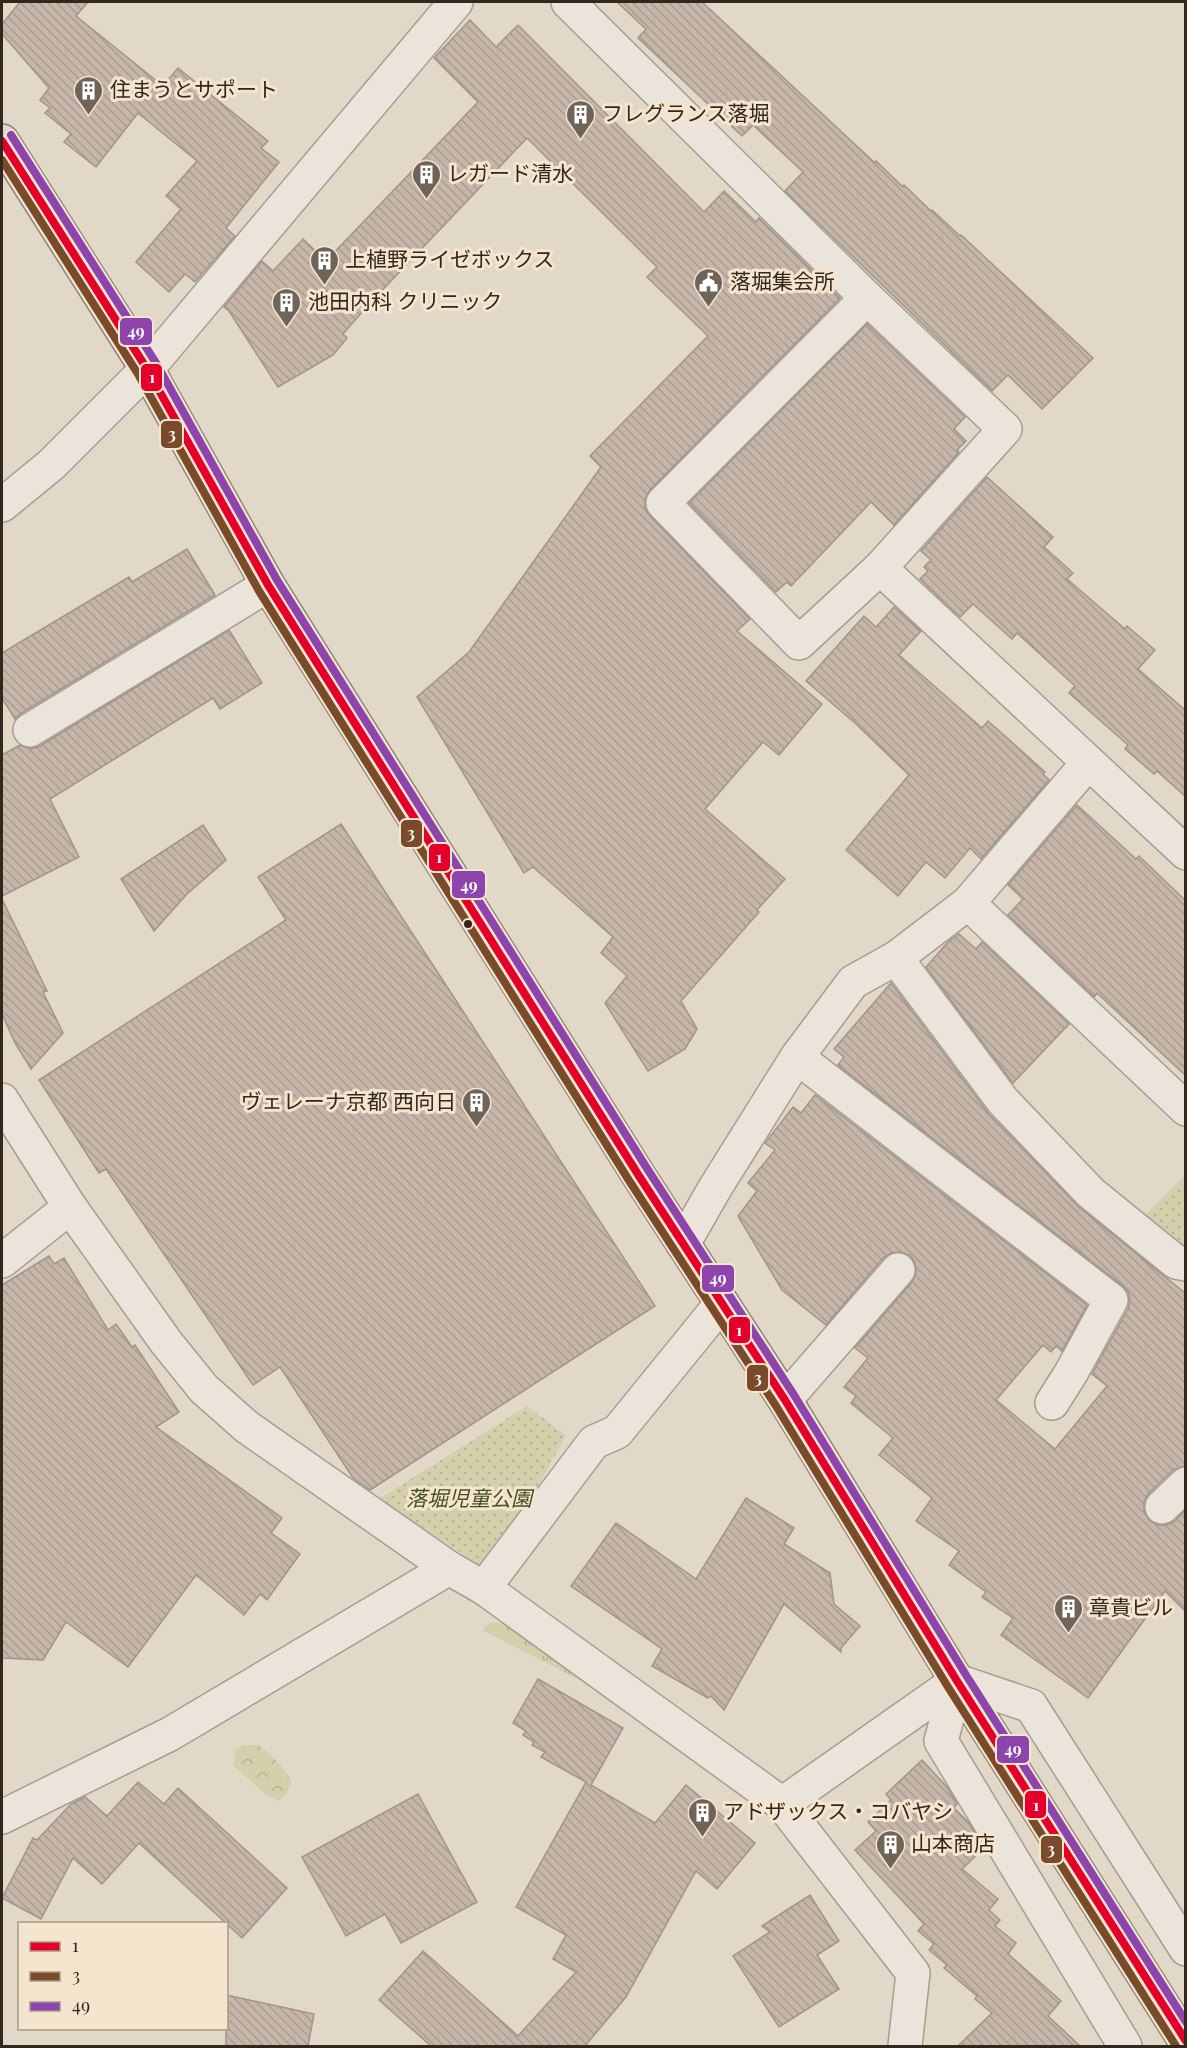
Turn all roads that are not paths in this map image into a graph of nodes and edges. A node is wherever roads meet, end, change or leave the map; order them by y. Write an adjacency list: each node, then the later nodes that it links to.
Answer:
1 (456, 2): 5 (street)
2 (568, 2): 4 (street)
3 (2, 141): 5 (main road)
4 (867, 298): 7 (street); 7 (street)
5 (147, 369): 6 (street); 8 (main road)
6 (2, 505)
7 (880, 568): 10 (street)
8 (268, 585): 9 (street); 18 (main road)
9 (30, 730)
10 (1088, 763): 11 (street); 12 (street)
11 (1185, 853)
12 (968, 903): 13 (street); 16 (street)
13 (896, 958): 14 (street); 20 (street)
14 (797, 1057): 18 (street); 24 (street)
15 (2, 1100): 17 (street)
16 (1185, 1109)
17 (70, 1207): 19 (street); 27 (street)
18 (683, 1244): 22 (main road)
19 (2, 1261)
20 (1185, 1264)
21 (898, 1270): 23 (street)
22 (721, 1304): 23 (main road); 28 (street)
23 (784, 1400): 29 (main road)
24 (1052, 1403)
25 (1185, 1484): 26 (street)
26 (1162, 1508)
27 (449, 1568): 28 (street); 31 (street)
28 (484, 1588): 30 (street)
29 (957, 1681): 30 (street); 32 (street); 33 (main road); 35 (street)
30 (782, 1804): 34 (street)
31 (2, 1817)
32 (1185, 1949)
33 (1185, 2042)
34 (905, 2046)
35 (1125, 2046)

